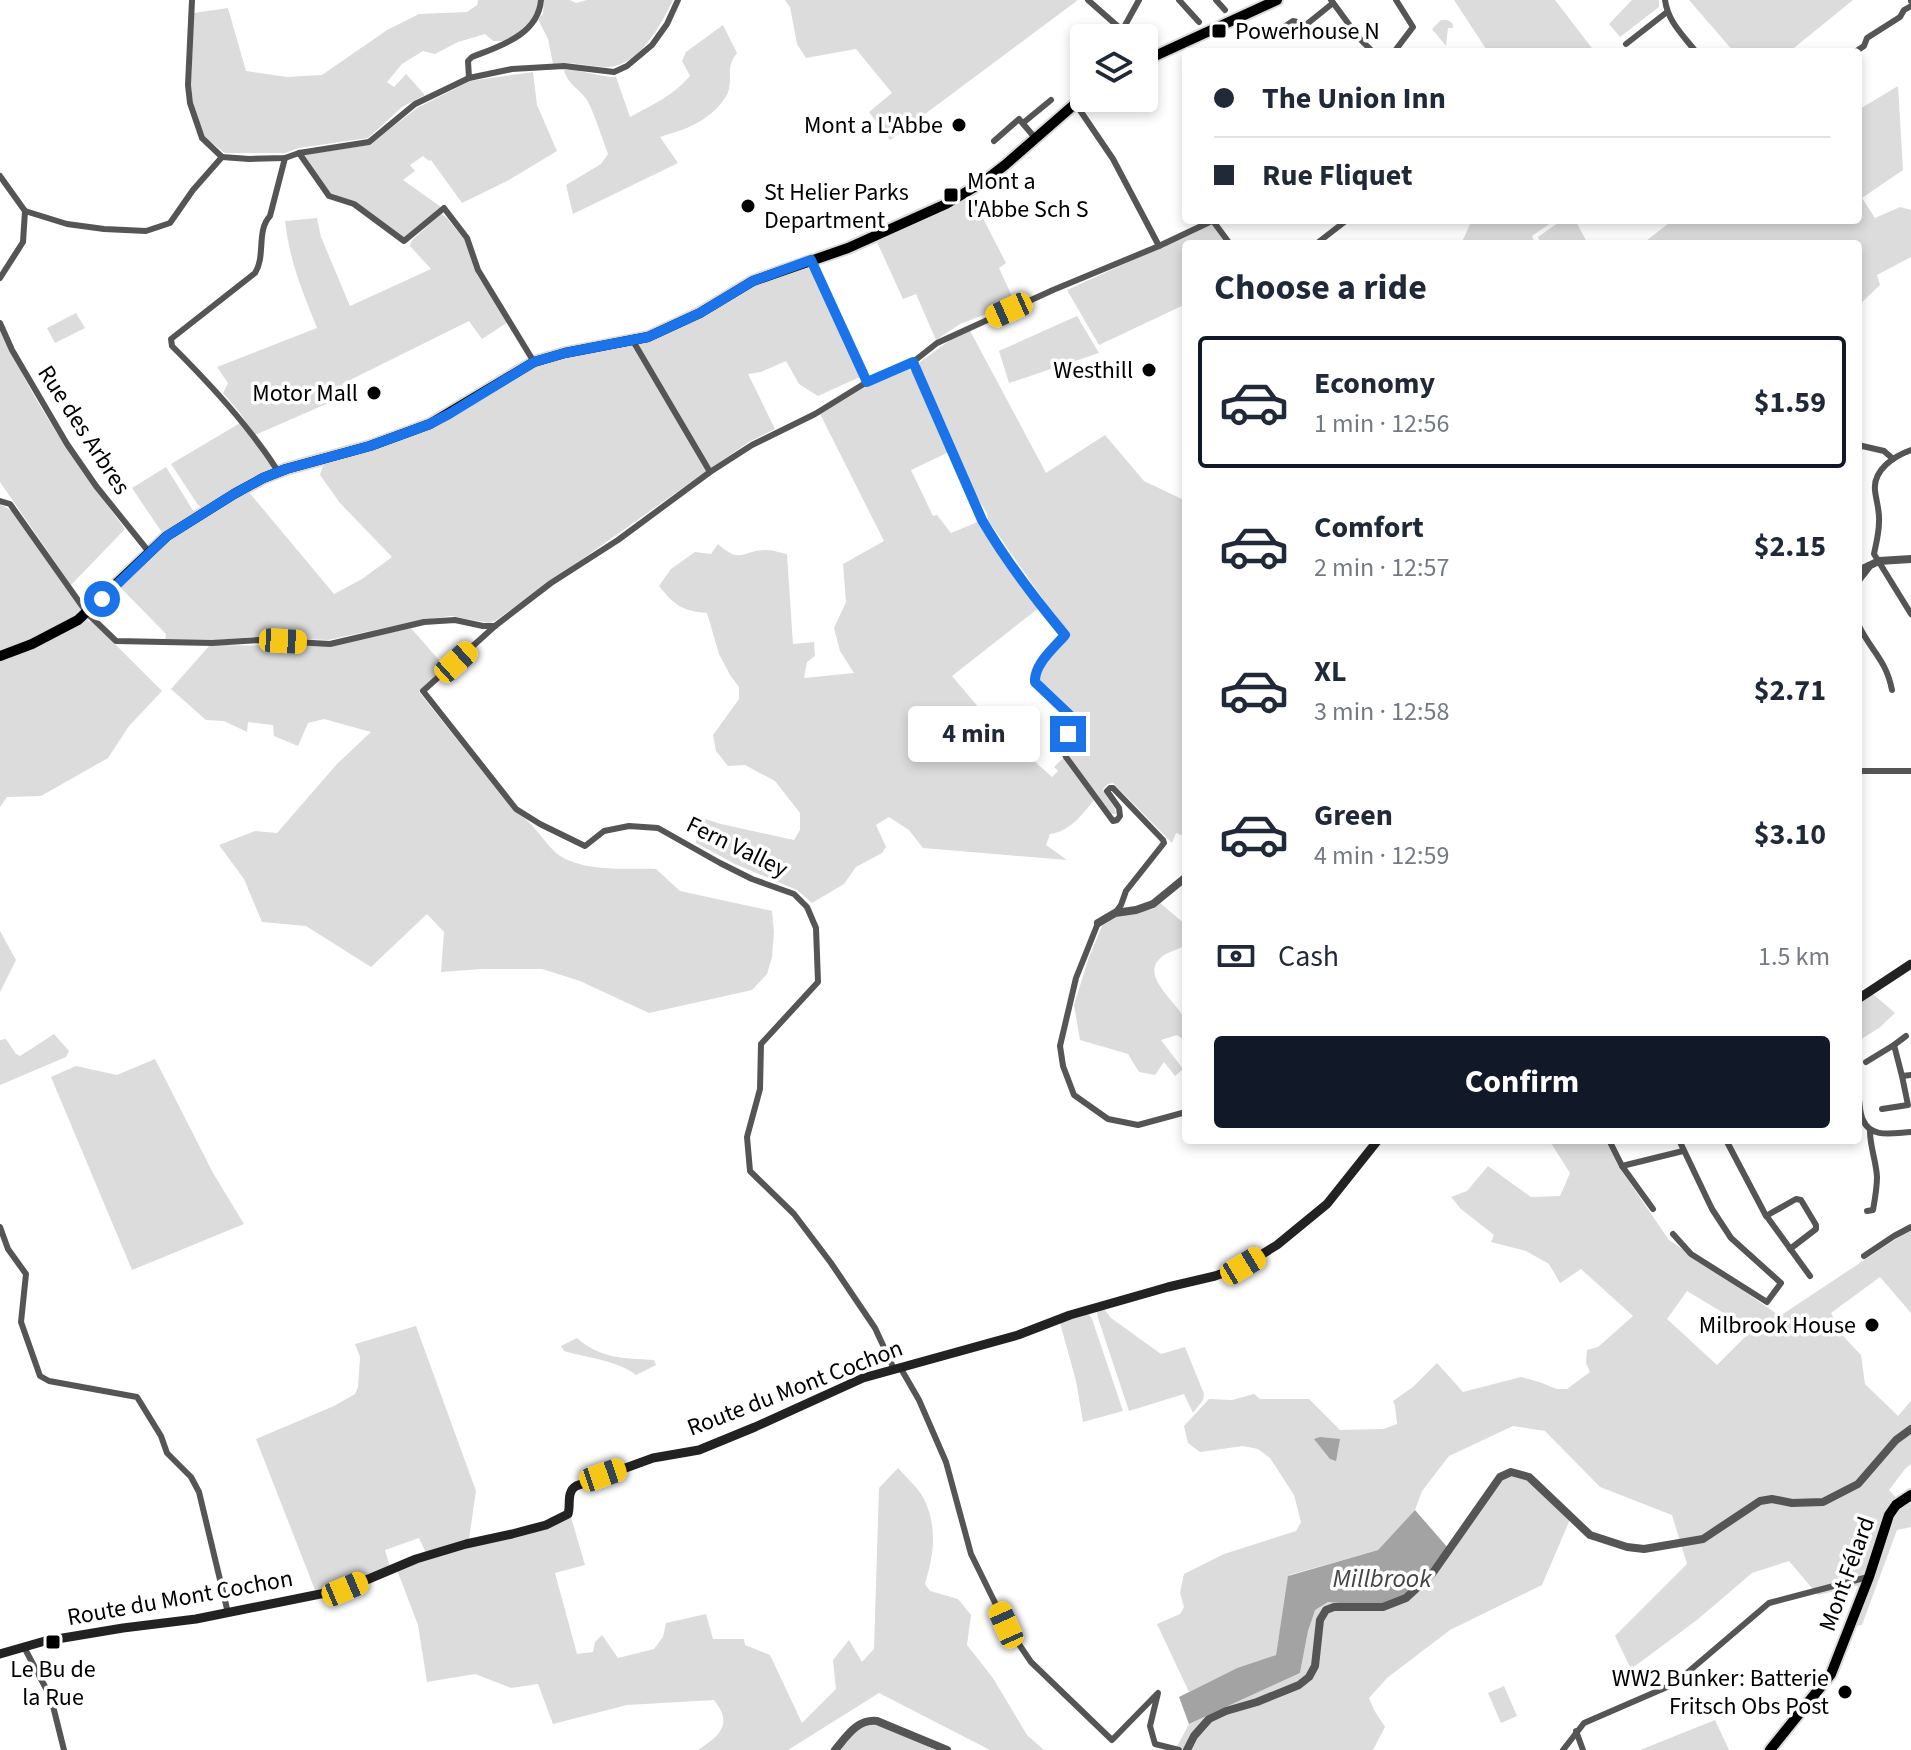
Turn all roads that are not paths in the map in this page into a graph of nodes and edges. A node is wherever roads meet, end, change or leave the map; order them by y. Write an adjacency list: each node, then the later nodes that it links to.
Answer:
1 (192, 0): 33 (street)
2 (541, 0): 25 (street)
3 (678, 0): 25 (street)
4 (1088, 0): 16 (street)
5 (1139, 0): 17 (street)
6 (1179, 0): 15 (street)
7 (1216, 0): 13 (street)
8 (1277, 0): 24 (main road)
9 (1396, 0): 21 (street)
10 (1665, 0): 14 (street)
11 (1332, 2): 18 (street); 20 (street)
12 (1911, 2): 23 (street)
13 (1225, 10)
14 (1667, 12): 19 (street); 22 (street)
15 (1199, 22)
16 (1115, 24)
17 (1125, 24)
18 (1275, 33)
19 (1626, 44)
20 (1364, 48)
21 (1397, 48)
22 (1693, 48)
23 (1861, 48)
24 (1158, 55)
25 (469, 78): 32 (street)
26 (1051, 100): 29 (street)
27 (1070, 109): 30 (main road)
28 (1087, 112): 40 (street)
29 (1023, 123): 30 (street); 31 (street)
30 (1036, 139): 41 (main road)
31 (994, 141)
32 (299, 153): 34 (street); 45 (street)
33 (222, 157): 34 (street); 36 (street)
34 (285, 158): 51 (street)
35 (0, 176): 36 (street)
36 (25, 211): 42 (street)
37 (1206, 224): 40 (street)
38 (1342, 224): 39 (street)
39 (1321, 240)
40 (1159, 246): 46 (street)
41 (811, 260): 44 (main road); 47 (street)
42 (0, 278)
43 (0, 323): 54 (street, Rue des Arbres)
44 (633, 341): 45 (main road); 52 (street)
45 (534, 362): 51 (main road)
46 (913, 362): 47 (street); 69 (street)
47 (867, 382): 52 (street)
48 (1862, 446): 50 (street)
49 (1911, 450): 50 (street)
50 (1893, 459): 56 (street)
51 (278, 472): 54 (main road)
52 (710, 472): 62 (street)
53 (0, 501): 60 (street)
54 (149, 552): 60 (main road)
55 (1911, 559): 56 (street)
56 (1879, 561): 57 (street); 61 (street)
57 (1869, 565): 58 (street); 59 (street)
58 (1862, 569)
59 (1862, 577)
60 (87, 613): 62 (street); 64 (main road)
61 (1911, 614)
62 (495, 626): 99 (street, Fern Valley)
63 (1862, 630): 65 (street)
64 (0, 656)
65 (1892, 690)
66 (1862, 771): 67 (street)
67 (1911, 771)
68 (1182, 880): 69 (street)
69 (1115, 913): 70 (street)
70 (1098, 923): 80 (street)
71 (1911, 964): 72 (main road)
72 (1862, 996)
73 (1906, 1036): 74 (street)
74 (1894, 1045): 75 (street); 77 (street)
75 (1866, 1062)
76 (1911, 1075): 77 (street)
77 (1902, 1076): 78 (street)
78 (1910, 1106): 79 (street)
79 (1882, 1109)
80 (1182, 1113)
81 (1862, 1119): 82 (street)
82 (1870, 1131): 83 (street); 91 (street)
83 (1911, 1132)
84 (1375, 1144): 99 (main road, Route du Mont Cochon)
85 (1611, 1144): 89 (street)
86 (1680, 1144): 88 (street)
87 (1728, 1144): 92 (street)
88 (1683, 1151): 89 (street); 95 (street)
89 (1622, 1166): 90 (street)
90 (1653, 1209)
91 (1867, 1211)
92 (1766, 1216): 96 (street); 96 (street)
93 (0, 1227): 103 (street)
94 (1911, 1227): 97 (street)
95 (1673, 1234)
96 (1790, 1249): 98 (street)
97 (1864, 1256)
98 (1810, 1276)
99 (897, 1368): 103 (main road, Route du Mont Cochon); 110 (street)
100 (1911, 1429): 111 (street)
101 (1911, 1495): 102 (main road, Mont Félard)
102 (1869, 1577): 106 (street); 114 (main road, Mont Félard)
103 (228, 1613): 104 (main road, Route du Mont Cochon)
104 (24, 1647): 105 (main road, Route du Mont Cochon); 107 (street)
105 (0, 1654)
106 (1576, 1731): 112 (street); 113 (street)
107 (64, 1750)
108 (835, 1750): 109 (street)
109 (947, 1750)
110 (1179, 1750)
111 (1187, 1750)
112 (1563, 1750)
113 (1583, 1750)
114 (1770, 1750)

